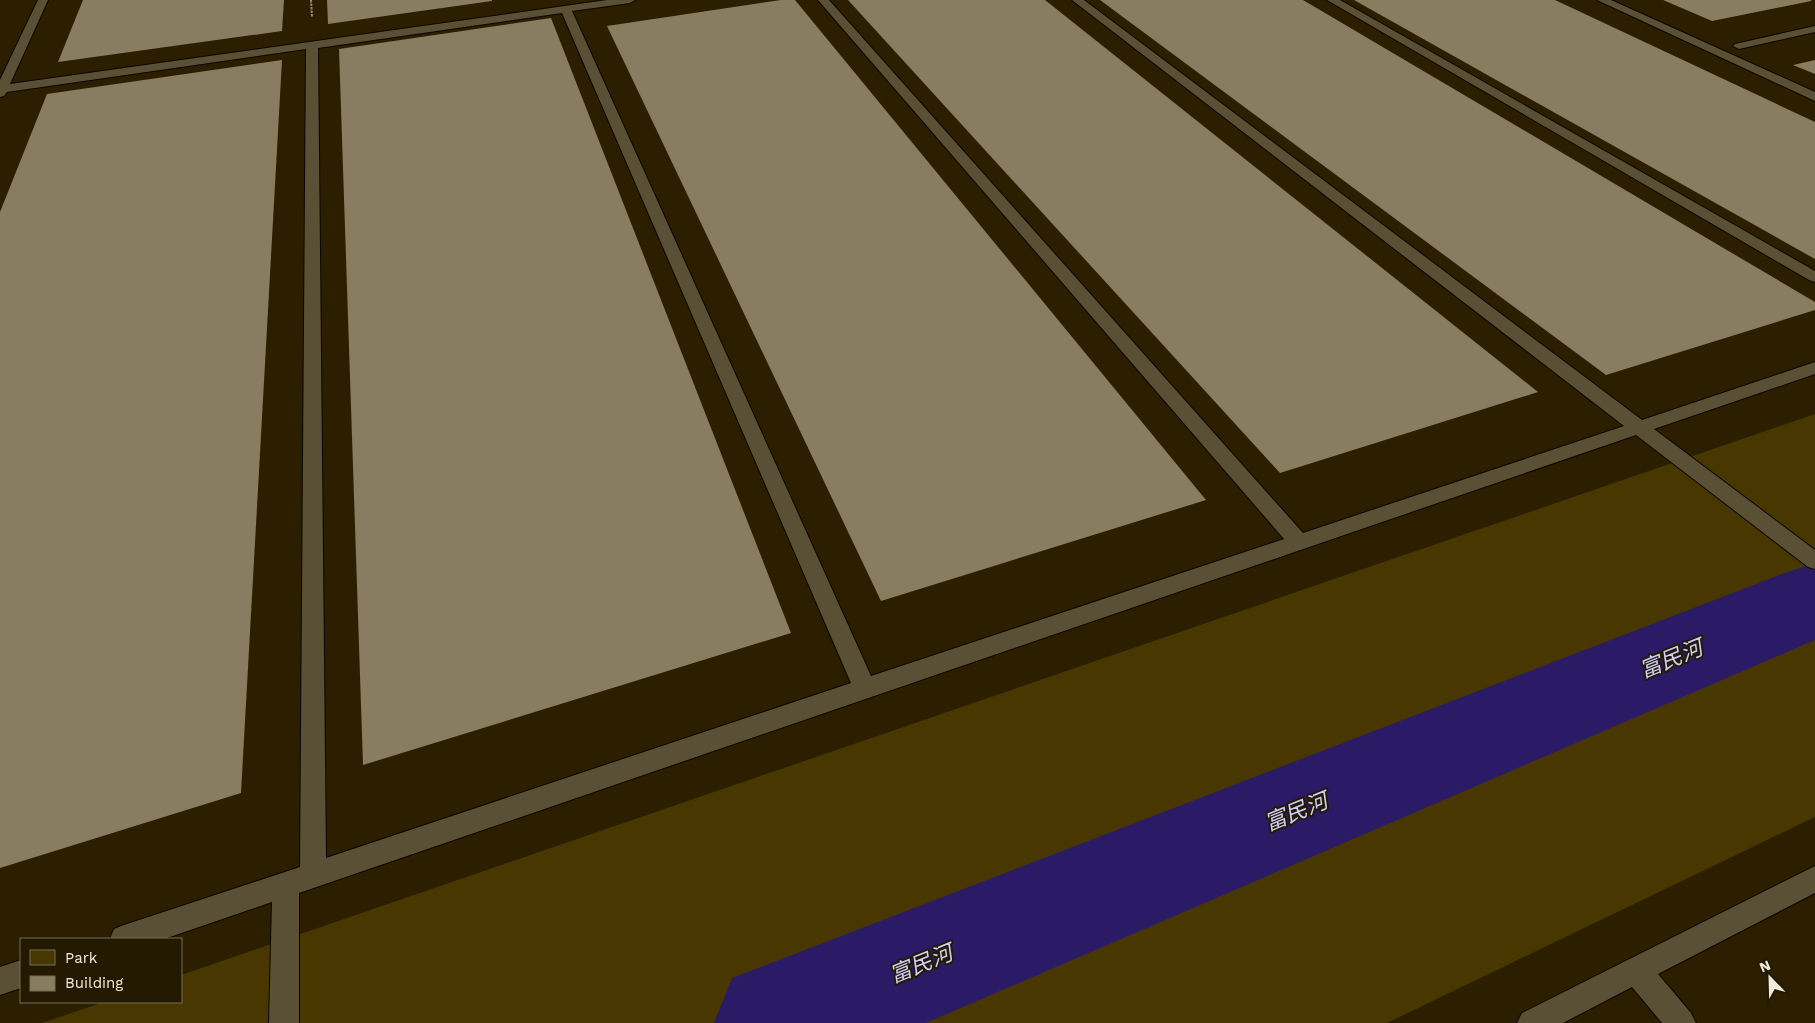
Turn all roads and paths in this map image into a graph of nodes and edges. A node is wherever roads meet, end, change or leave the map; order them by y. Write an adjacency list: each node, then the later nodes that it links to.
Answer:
1 (43, 0): 11 (lane)
2 (630, 0): 7 (lane)
3 (823, 0): 16 (lane)
4 (1077, 0): 15 (lane)
5 (1332, 0): 13 (lane)
6 (1602, 0): 12 (lane)
7 (566, 9): 9 (lane); 18 (lane)
8 (1815, 29): 10 (lane)
9 (312, 45): 11 (lane); 19 (lane)
10 (1738, 46)
11 (1, 90)
12 (1815, 97)
13 (1815, 277)
14 (1815, 368): 15 (lane)
15 (1638, 428): 16 (lane); 17 (lane)
16 (1299, 542): 18 (lane)
17 (1815, 561)
18 (865, 689): 19 (lane)
19 (313, 875): 21 (lane)
20 (1815, 879): 23 (lane)
21 (286, 885): 22 (lane); 26 (lane)
22 (127, 938)
23 (1636, 970): 27 (lane); 28 (lane)
24 (20, 974): 25 (lane)
25 (0, 981)
26 (284, 1019)
27 (1532, 1023)
28 (1681, 1023)

